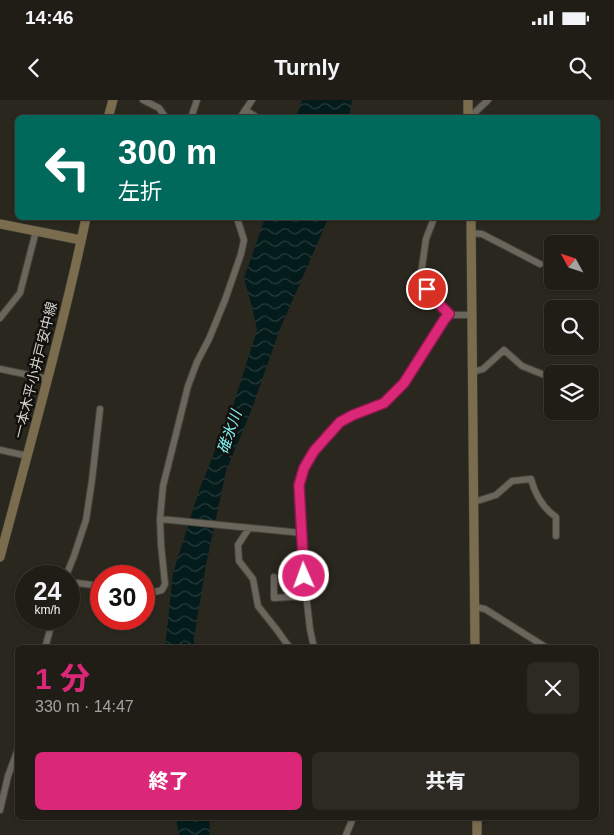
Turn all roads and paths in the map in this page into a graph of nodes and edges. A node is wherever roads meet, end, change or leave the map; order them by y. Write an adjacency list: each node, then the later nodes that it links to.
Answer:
1 (113, 100): 8 (street)
2 (143, 100): 9 (street)
3 (197, 100): 10 (street)
4 (252, 100): 7 (street)
5 (468, 100): 13 (street)
6 (488, 100): 14 (street)
7 (245, 110): 11 (street); 12 (street)
8 (109, 115)
9 (164, 115)
10 (192, 115)
11 (242, 115)
12 (253, 115)
13 (468, 115)
14 (471, 115)
15 (86, 220): 22 (street, 一本木平小井戸安中線)
16 (238, 220): 35 (street)
17 (433, 220): 24 (street)
18 (471, 220): 21 (street)
19 (0, 224): 20 (street)
20 (36, 231): 22 (street); 26 (street)
21 (471, 233): 23 (street); 25 (street)
22 (81, 240): 30 (street, 一本木平小井戸安中線)
23 (540, 264)
24 (449, 314): 25 (street); 37 (street)
25 (472, 315): 28 (street)
26 (0, 318)
27 (0, 369): 30 (street)
28 (473, 372): 29 (street); 34 (street)
29 (544, 375)
30 (48, 379): 33 (street, 一本木平小井戸安中線)
31 (100, 409): 40 (street)
32 (0, 450): 33 (street)
33 (28, 456): 39 (street, 一本木平小井戸安中線)
34 (474, 502): 38 (street); 44 (street)
35 (163, 519): 36 (street); 42 (street)
36 (246, 528): 37 (street); 47 (street)
37 (302, 533): 43 (street)
38 (556, 536)
39 (0, 553)
40 (70, 565)
41 (274, 577): 43 (street)
42 (155, 592)
43 (306, 596): 48 (street)
44 (475, 607): 49 (street); 50 (street)
45 (50, 630): 46 (street)
46 (46, 645)
47 (288, 645)
48 (313, 645)
49 (475, 645)
50 (542, 645)
51 (15, 758): 52 (street)
52 (0, 810)
53 (352, 820): 55 (street)
54 (477, 820): 56 (street)
55 (346, 835)
56 (477, 835)

